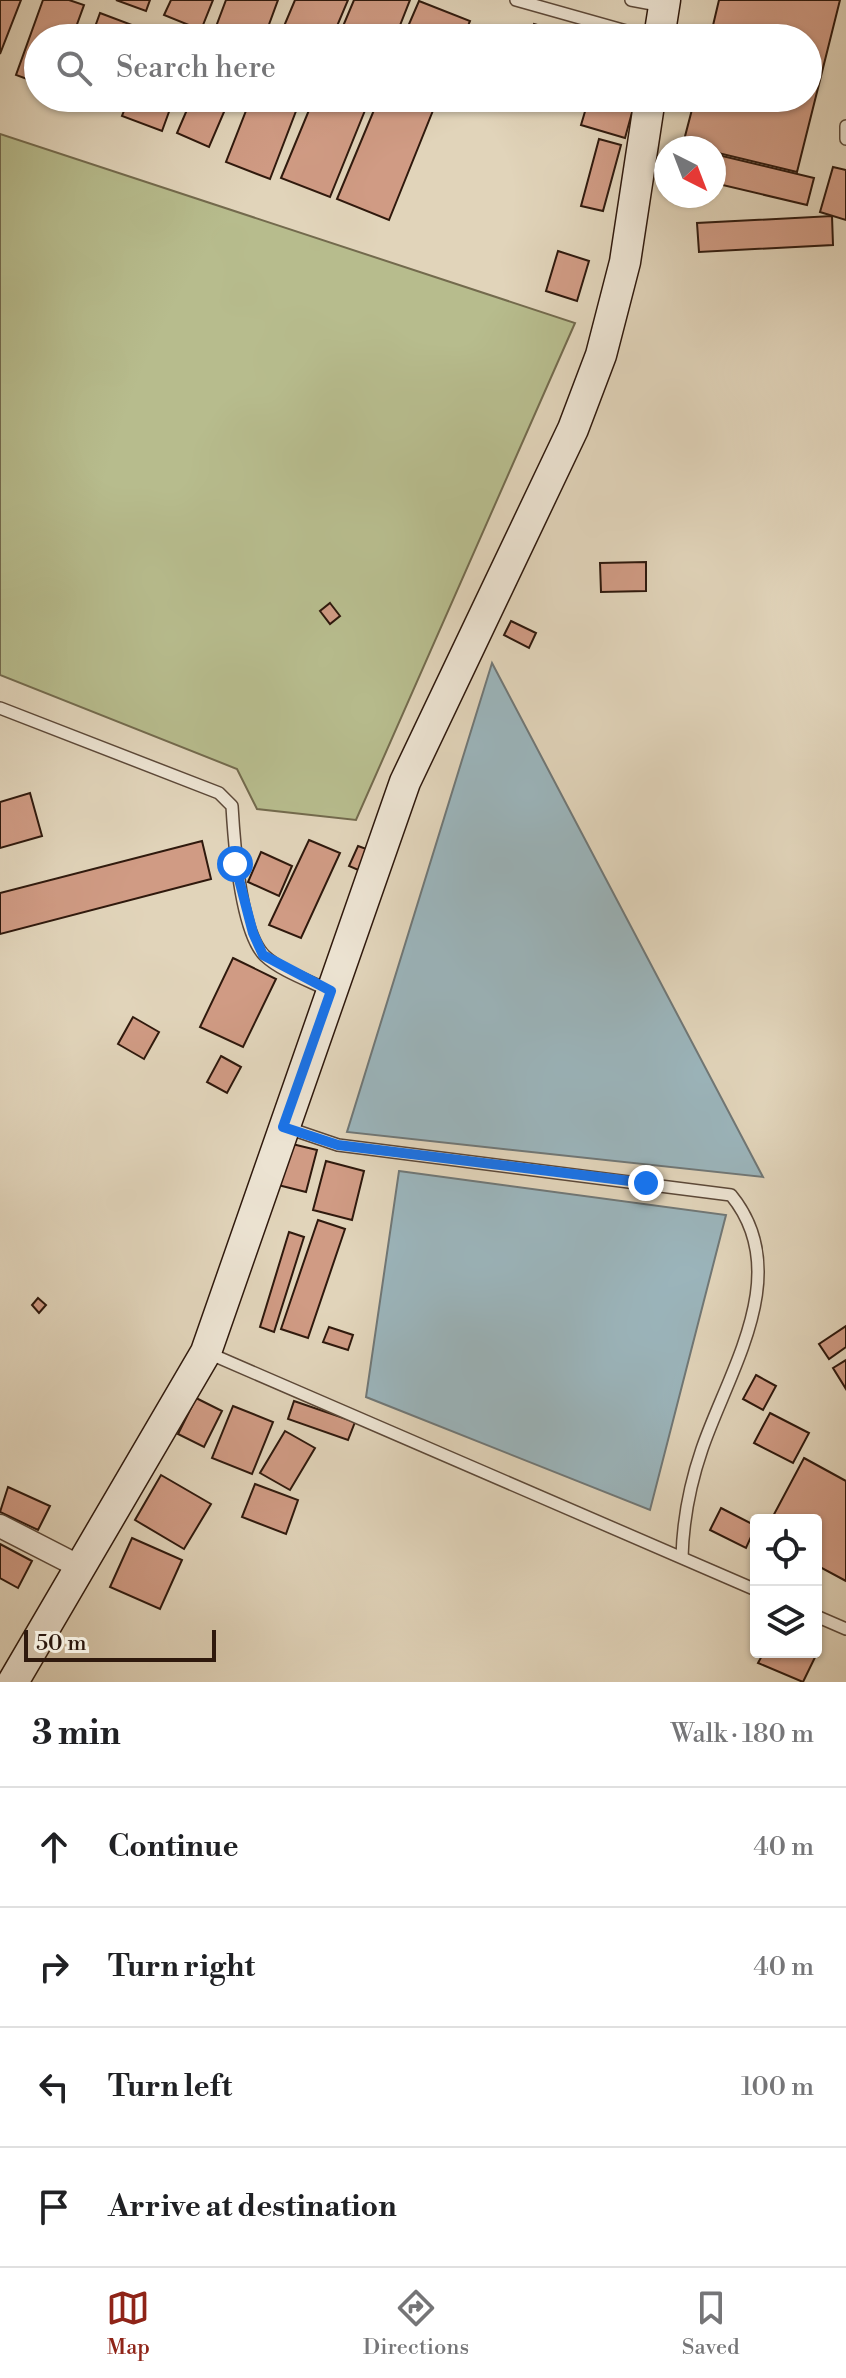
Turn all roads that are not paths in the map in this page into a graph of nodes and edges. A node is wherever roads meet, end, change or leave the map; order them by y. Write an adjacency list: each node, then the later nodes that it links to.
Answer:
1 (516, 0): 4 (lane)
2 (631, 0): 3 (lane)
3 (664, 3): 5 (street)
4 (601, 24)
5 (661, 24)
6 (648, 112): 10 (street)
7 (846, 126): 8 (lane)
8 (846, 139)
9 (0, 708): 10 (lane)
10 (331, 991): 11 (street)
11 (283, 1127): 12 (street); 14 (lane)
12 (206, 1352): 14 (lane); 15 (street)
13 (0, 1526): 15 (street)
14 (682, 1557): 16 (lane)
15 (80, 1567): 19 (street)
16 (750, 1587)
17 (822, 1619): 18 (lane)
18 (846, 1629)
19 (13, 1682)

